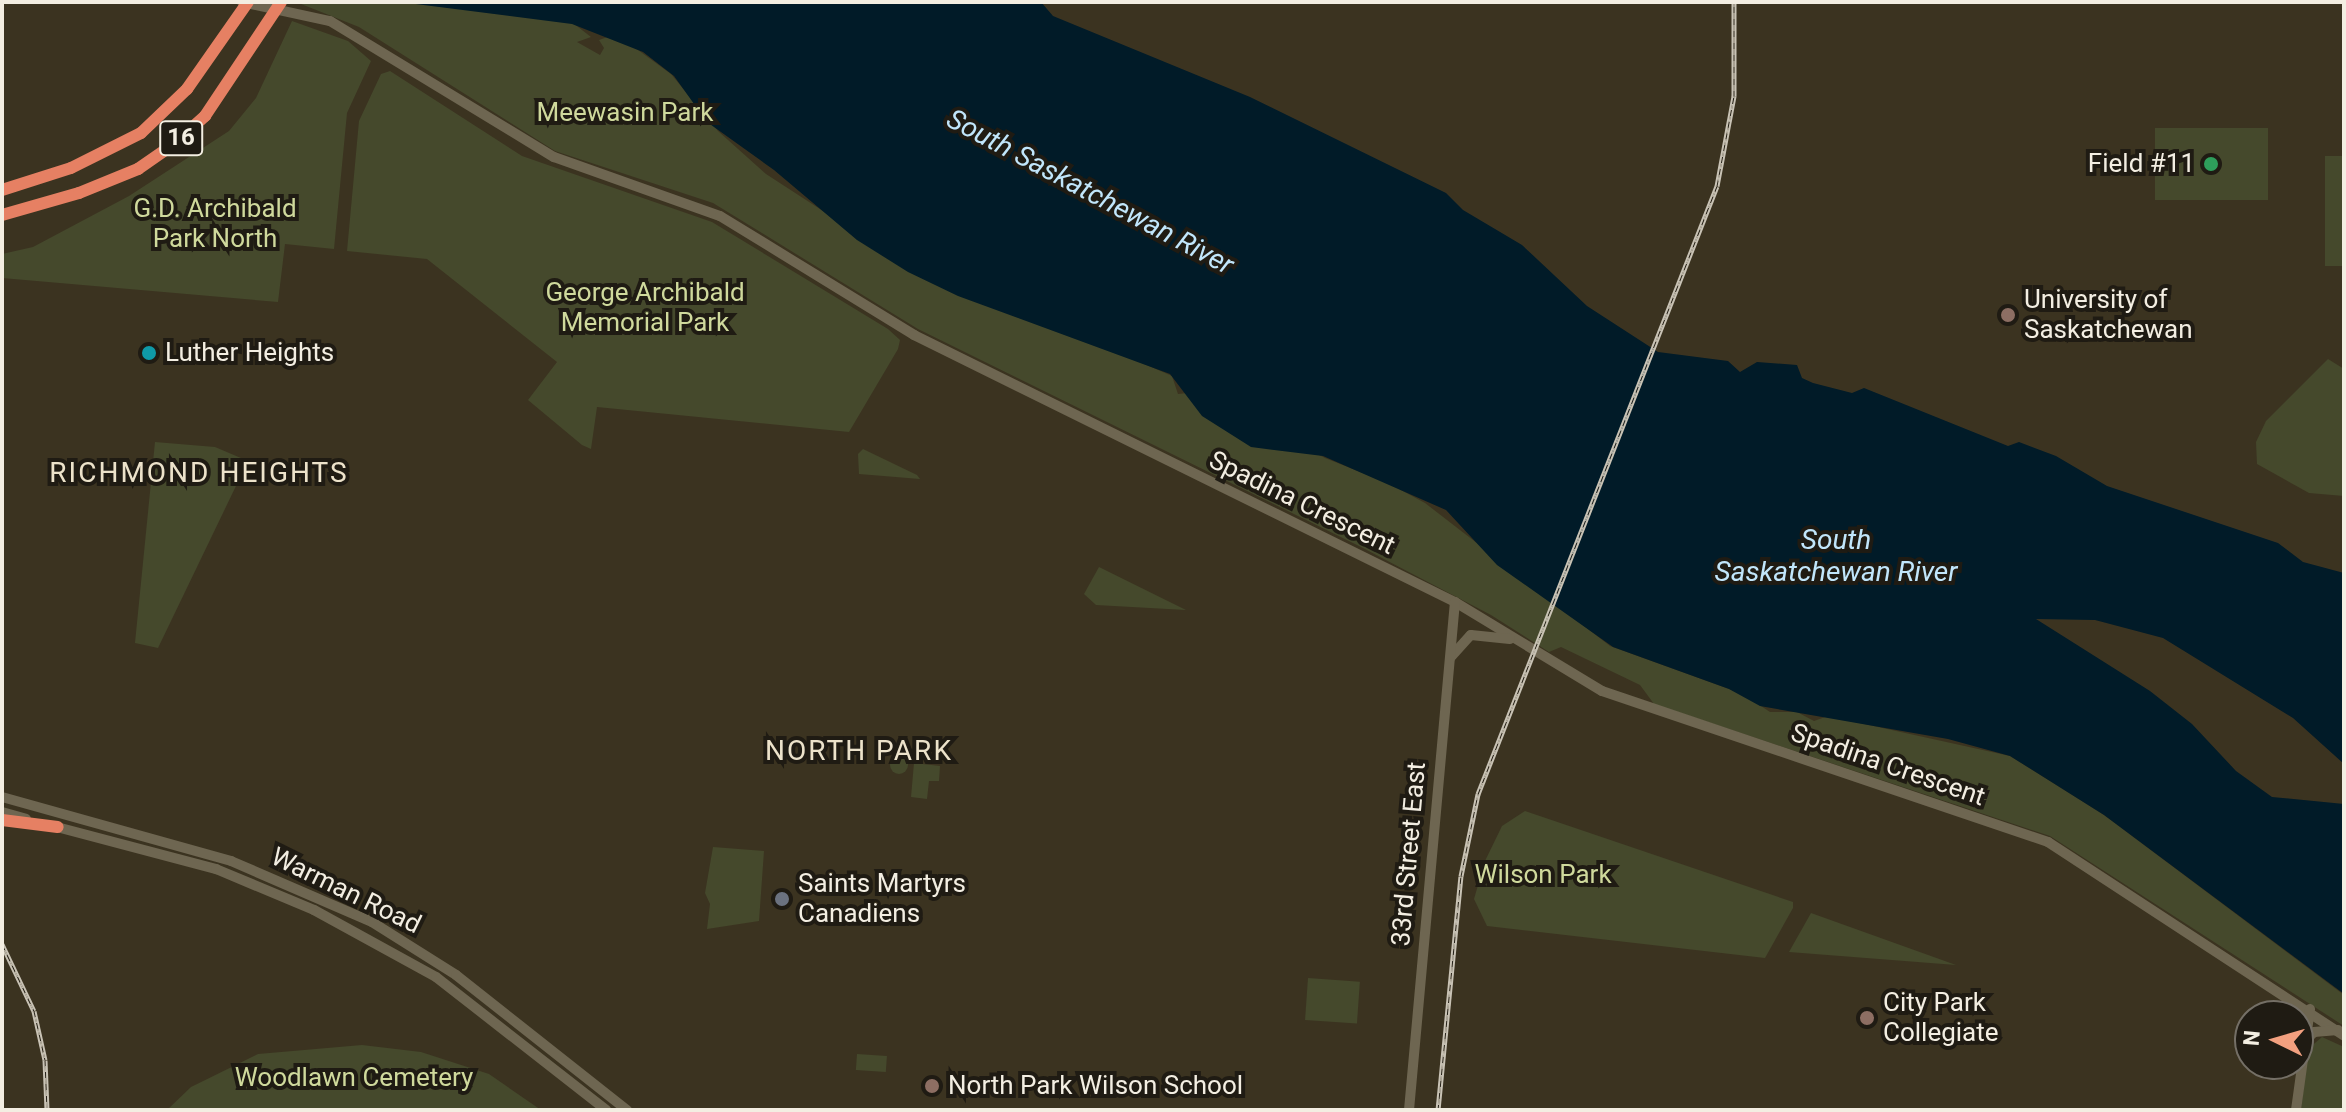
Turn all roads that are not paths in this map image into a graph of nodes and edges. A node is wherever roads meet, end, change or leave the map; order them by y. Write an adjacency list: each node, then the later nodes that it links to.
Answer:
1 (245, 2): 3 (highway, 16); 7 (street, Spadina Crescent)
2 (281, 2): 6 (highway, 16)
3 (71, 168): 4 (highway); 5 (highway, 16)
4 (2, 182)
5 (2, 190)
6 (2, 215)
7 (1455, 602): 8 (street, Spadina Crescent); 9 (street, 33rd Street East)
8 (1517, 641): 9 (street); 14 (street, Spadina Crescent)
9 (1448, 660): 21 (street, 33rd Street East)
10 (2, 797): 20 (street, Warman Road)
11 (2, 812): 13 (street, Warman Road)
12 (2, 820): 13 (highway)
13 (58, 827): 19 (street, Warman Road)
14 (2296, 1000)
15 (2314, 1012): 16 (street, Spadina Crescent)
16 (2341, 1033): 17 (street)
17 (2314, 1034)
18 (2299, 1080): 22 (street)
19 (606, 1110)
20 (627, 1110)
21 (1409, 1110)
22 (2296, 1110)

